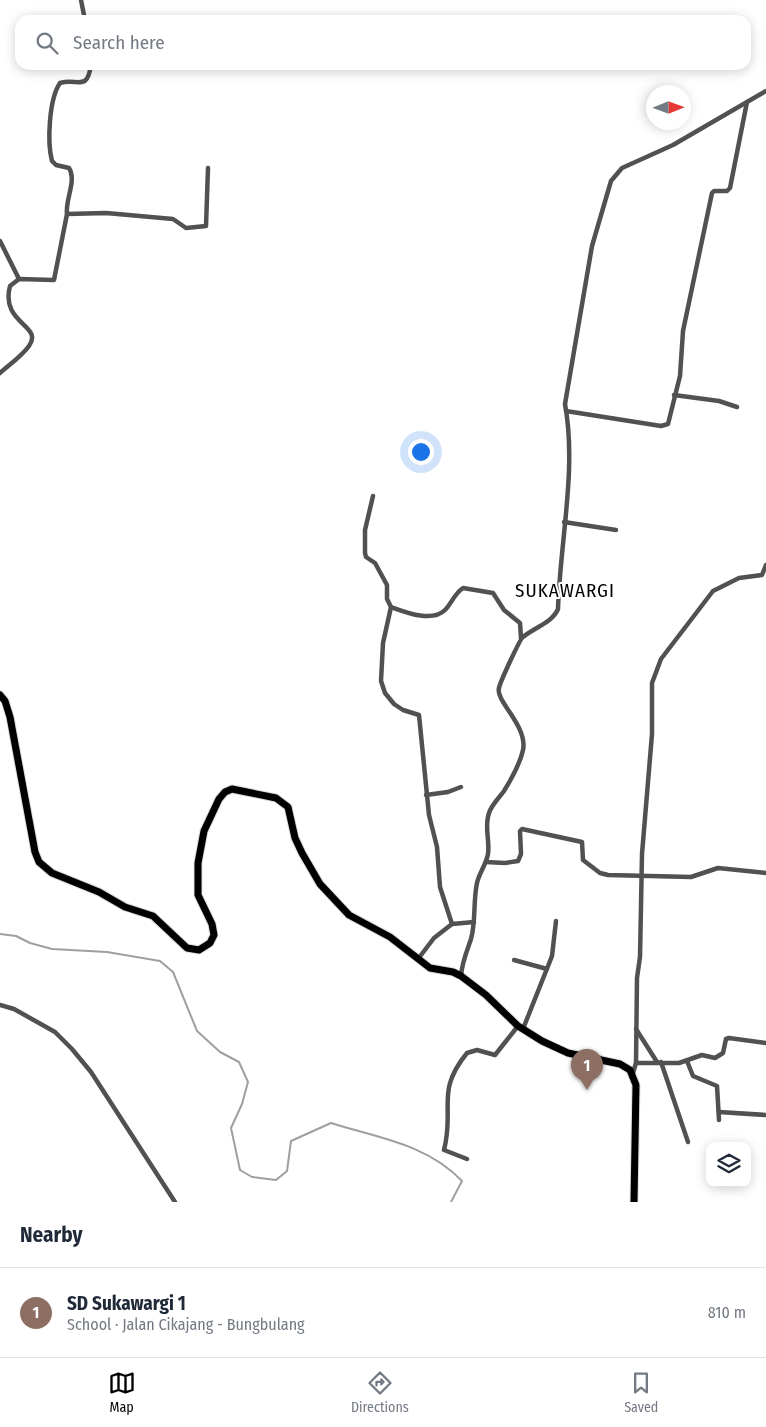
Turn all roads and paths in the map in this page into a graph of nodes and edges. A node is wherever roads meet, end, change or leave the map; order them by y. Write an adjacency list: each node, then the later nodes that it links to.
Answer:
1 (81, 0): 2 (street)
2 (84, 15)
3 (89, 70): 7 (street)
4 (766, 91): 5 (street)
5 (747, 102): 11 (street); 13 (street)
6 (208, 168): 7 (street)
7 (67, 214): 9 (street)
8 (0, 241): 9 (street)
9 (19, 279): 10 (street)
10 (0, 373)
11 (674, 395): 12 (street); 13 (street)
12 (737, 407)
13 (566, 411): 15 (street)
14 (373, 496): 19 (street)
15 (564, 522): 16 (street); 20 (street)
16 (616, 530)
17 (766, 565): 18 (street)
18 (764, 576): 26 (street)
19 (391, 607): 20 (street); 23 (street)
20 (521, 638): 24 (street)
21 (0, 695): 30 (main road)
22 (461, 787): 23 (street)
23 (426, 795): 29 (street)
24 (486, 862): 26 (street); 28 (street)
25 (766, 873): 26 (street)
26 (643, 876): 36 (street)
27 (556, 921): 32 (street)
28 (474, 922): 29 (street); 33 (street)
29 (452, 924): 30 (street)
30 (418, 959): 33 (main road)
31 (514, 960): 32 (street)
32 (547, 969): 35 (street)
33 (461, 976): 35 (main road)
34 (0, 1005): 47 (street)
35 (521, 1028): 41 (main road); 46 (street)
36 (636, 1028): 39 (street); 40 (street)
37 (766, 1043): 38 (street)
38 (687, 1061): 40 (street); 42 (street)
39 (636, 1062): 40 (street); 41 (street)
40 (659, 1062): 45 (street)
41 (633, 1073): 48 (main road)
42 (719, 1112): 43 (street); 44 (street)
43 (766, 1115)
44 (719, 1120)
45 (688, 1142)
46 (467, 1159)
47 (175, 1202)
48 (634, 1202)

